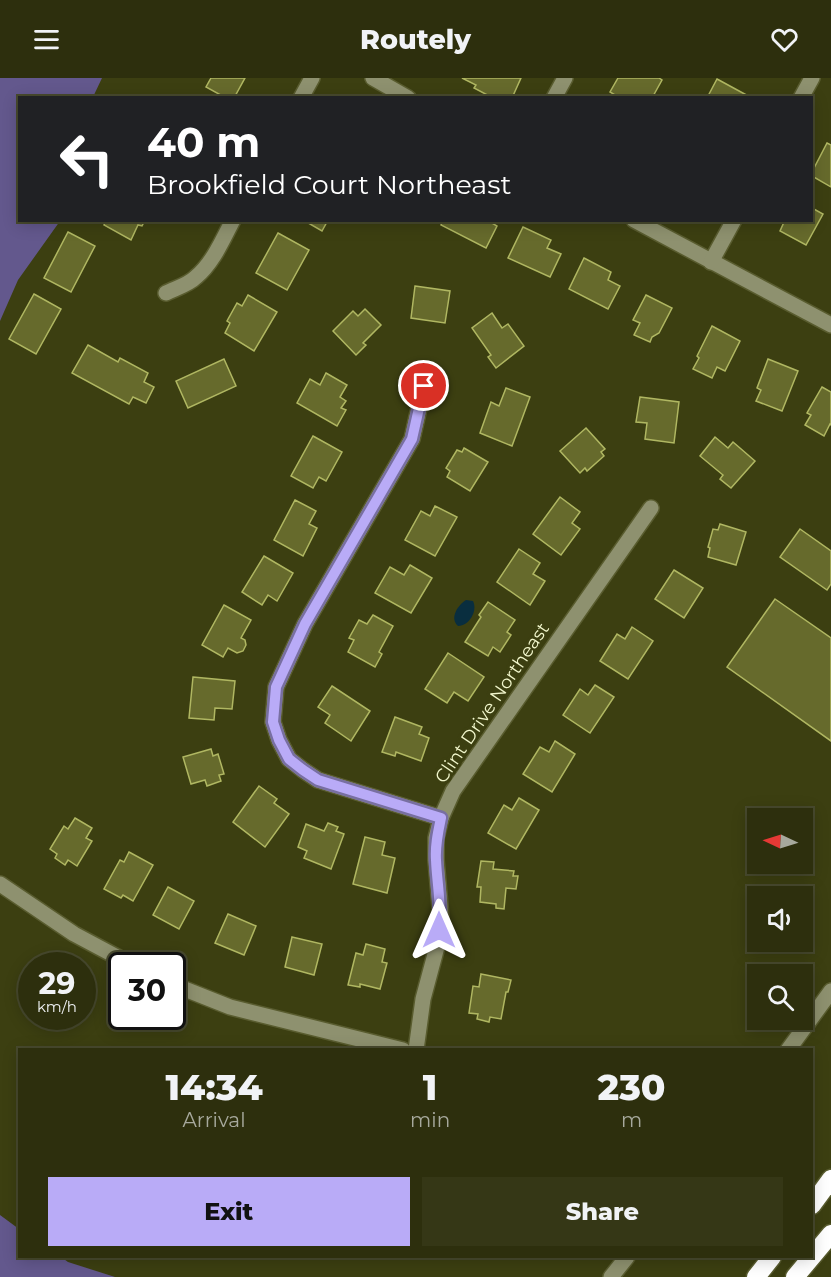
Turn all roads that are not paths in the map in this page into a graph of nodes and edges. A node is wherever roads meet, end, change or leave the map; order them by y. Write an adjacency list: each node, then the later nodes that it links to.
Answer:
1 (312, 78): 5 (street)
2 (373, 78): 6 (street)
3 (565, 78): 7 (street)
4 (812, 78): 8 (street)
5 (302, 96)
6 (404, 96)
7 (555, 96)
8 (802, 96)
9 (232, 222): 13 (street)
10 (638, 222): 12 (street)
11 (733, 222): 12 (street)
12 (711, 262): 14 (street)
13 (166, 293)
14 (831, 325)
15 (424, 386): 17 (street)
16 (651, 508): 17 (street, Clint Drive Northeast)
17 (441, 818): 23 (street, Clint Drive Northeast)
18 (0, 884): 19 (street)
19 (108, 952)
20 (186, 990): 22 (street)
21 (831, 991): 24 (street)
22 (394, 1048)
23 (416, 1048)
24 (789, 1048)
25 (831, 1179): 26 (highway)
26 (813, 1204)
27 (831, 1234): 28 (highway)
28 (813, 1256)
29 (626, 1258): 32 (street)
30 (771, 1258): 33 (highway)
31 (811, 1258): 34 (highway)
32 (611, 1277)
33 (756, 1277)
34 (795, 1277)

